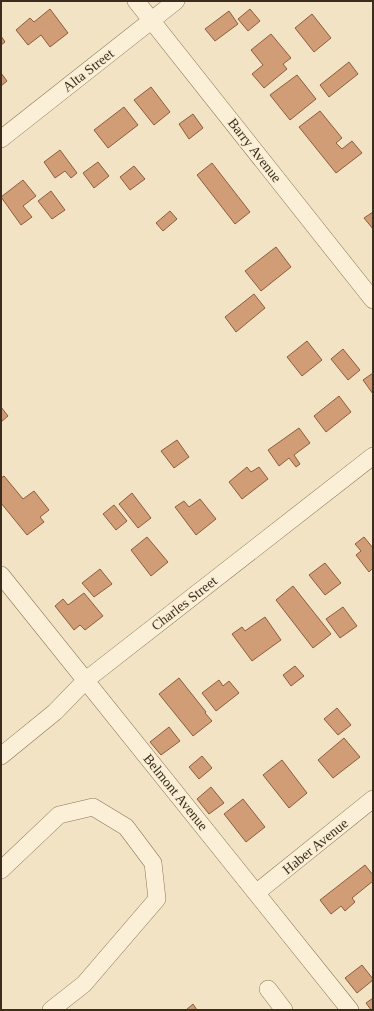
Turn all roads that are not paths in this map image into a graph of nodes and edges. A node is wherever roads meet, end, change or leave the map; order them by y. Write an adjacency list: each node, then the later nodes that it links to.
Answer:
1 (136, 1): 3 (street, Barry Avenue)
2 (176, 1): 3 (street, Alta Street)
3 (152, 20): 4 (street, Alta Street); 5 (street, Barry Avenue)
4 (1, 139)
5 (373, 300)
6 (373, 456): 8 (street, Charles Street)
7 (1, 575): 8 (street, Belmont Avenue)
8 (86, 680): 9 (street, Charles Street); 12 (street, Belmont Avenue)
9 (1, 756)
10 (373, 800): 12 (street, Haber Avenue)
11 (1, 870): 14 (street)
12 (256, 892): 16 (street, Belmont Avenue)
13 (268, 989): 15 (street)
14 (51, 1010)
15 (284, 1010)
16 (350, 1010)

